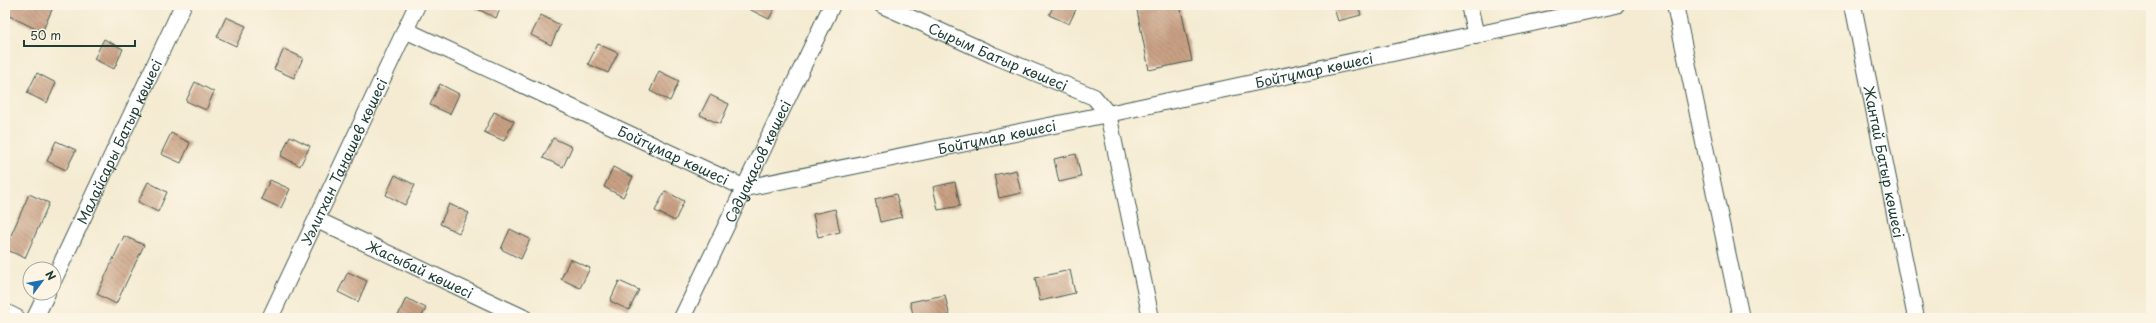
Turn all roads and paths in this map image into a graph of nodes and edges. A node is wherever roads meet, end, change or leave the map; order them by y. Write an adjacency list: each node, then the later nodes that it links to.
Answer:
1 (183, 5): 14 (street, Малайсары Батыр көшесі)
2 (417, 5): 9 (street, Уәлитхан Танашев көшесі)
3 (832, 5): 12 (street, Сәдуақасов көшесі)
4 (882, 5): 11 (street, Сырым Батыр көшесі)
5 (1469, 5): 10 (street)
6 (1616, 5): 10 (street, Бойтұмар көшесі)
7 (1675, 5): 23 (street)
8 (1853, 5): 24 (street, Жантай Батыр көшесі)
9 (405, 30): 12 (street, Бойтұмар көшесі); 13 (street, Уәлитхан Танашев көшесі)
10 (1476, 36): 11 (street, Бойтұмар көшесі)
11 (1108, 114): 12 (street, Бойтұмар көшесі); 22 (street)
12 (745, 188): 21 (street, Сәдуақасов көшесі)
13 (317, 220): 19 (street, Уәлитхан Танашев көшесі); 20 (street, Жасыбай көшесі)
14 (62, 262)
15 (43, 301): 18 (street)
16 (5, 312): 17 (street)
17 (17, 318)
18 (36, 318)
19 (270, 318)
20 (524, 318)
21 (682, 318)
22 (1152, 318)
23 (1741, 318)
24 (1916, 318)

